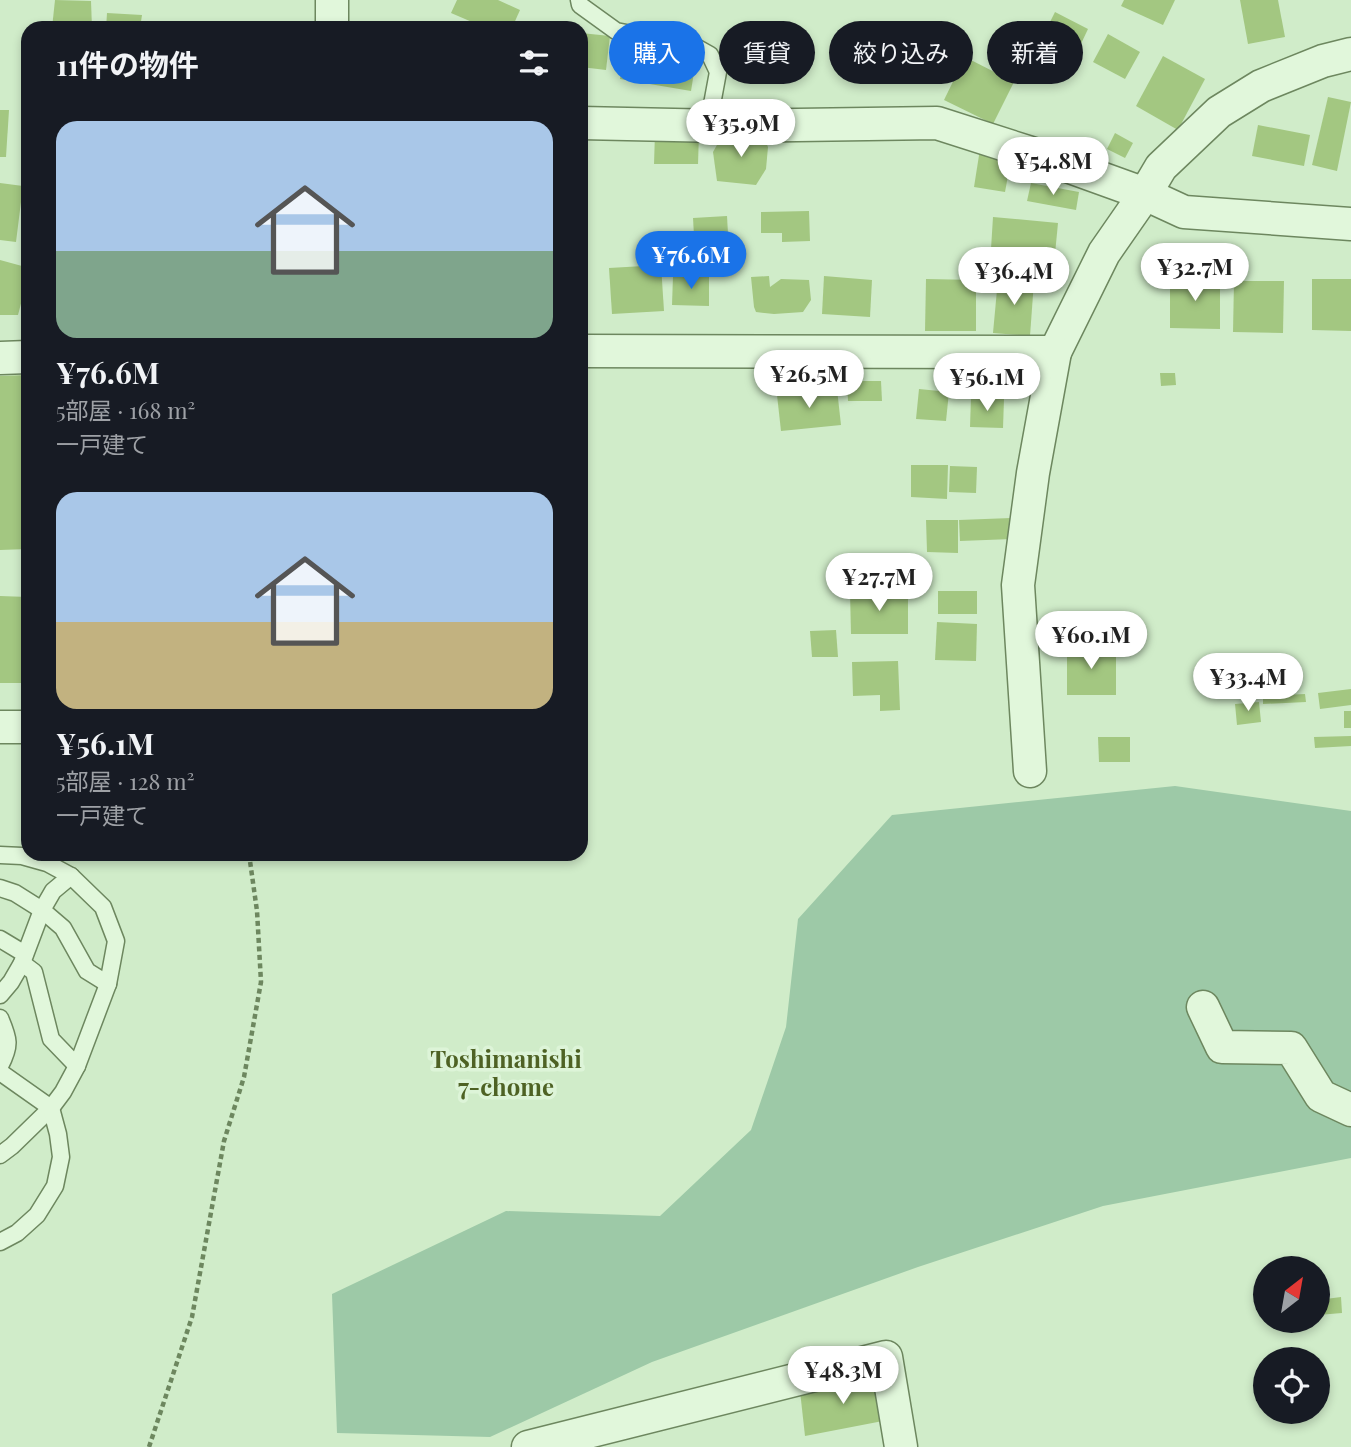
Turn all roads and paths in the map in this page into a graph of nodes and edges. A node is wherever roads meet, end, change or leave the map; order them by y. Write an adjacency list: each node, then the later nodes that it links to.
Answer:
1 (332, 0): 3 (street)
2 (579, 0): 6 (lane)
3 (332, 21)
4 (1351, 54): 7 (street)
5 (588, 122): 6 (street)
6 (708, 126): 7 (street)
7 (1145, 194): 8 (street); 10 (street)
8 (1351, 224)
9 (588, 351): 10 (street)
10 (1055, 352): 15 (street)
11 (21, 357): 12 (street)
12 (0, 358)
13 (0, 727): 14 (street)
14 (21, 727)
15 (1030, 771)
16 (0, 855): 17 (lane)
17 (21, 856)
18 (40, 861): 20 (lane)
19 (250, 861): 36 (path)
20 (71, 876): 22 (lane); 25 (lane)
21 (0, 888): 22 (lane)
22 (41, 910): 24 (lane); 25 (lane)
23 (0, 939): 24 (lane)
24 (24, 958): 26 (lane); 30 (lane)
25 (108, 984): 30 (lane)
26 (0, 995)
27 (1203, 1007): 33 (street)
28 (0, 1018): 29 (lane)
29 (0, 1066)
30 (77, 1066): 32 (lane)
31 (0, 1072): 32 (lane)
32 (51, 1108): 34 (lane); 35 (lane)
33 (1351, 1110)
34 (0, 1155)
35 (0, 1242)
36 (149, 1447)
37 (528, 1447): 38 (street)
38 (901, 1447)

